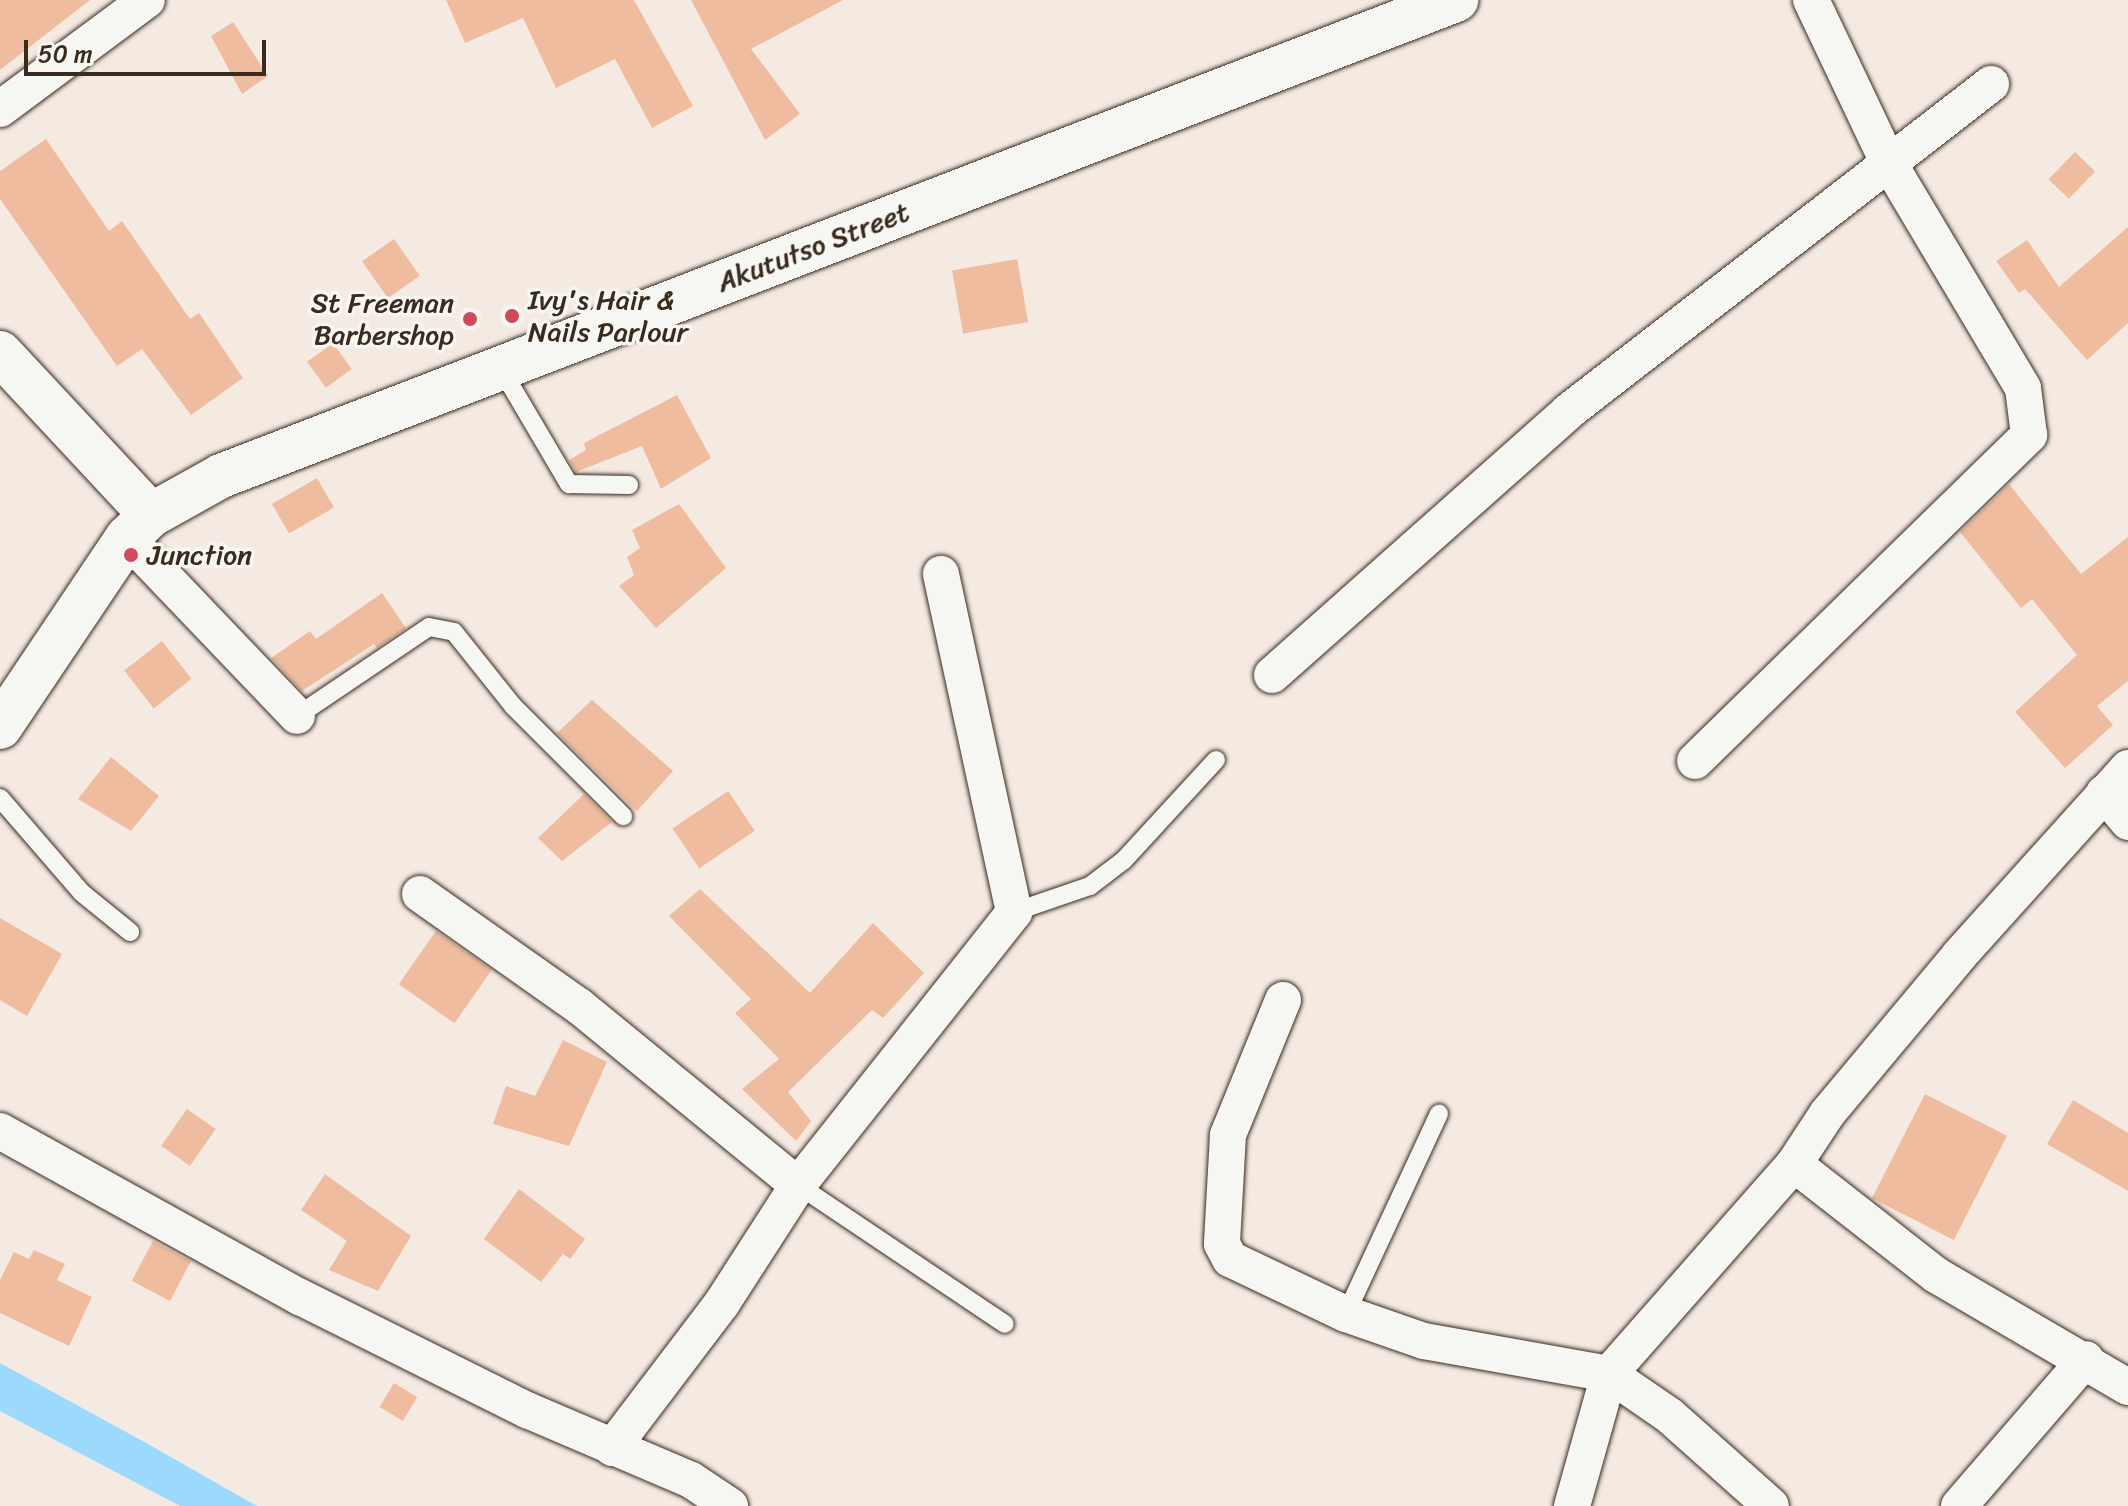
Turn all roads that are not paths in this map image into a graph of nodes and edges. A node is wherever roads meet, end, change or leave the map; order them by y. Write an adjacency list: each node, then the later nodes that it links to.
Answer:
1 (147, 0): 5 (street)
2 (1456, 0): 8 (street, Akututso Street)
3 (1811, 0): 6 (street)
4 (1991, 84): 6 (street)
5 (0, 109)
6 (1887, 160): 12 (street); 16 (street)
7 (0, 353): 10 (street)
8 (500, 367): 9 (lane); 10 (street, Akututso Street)
9 (629, 485)
10 (139, 526): 13 (street); 14 (street, Akututso Street)
11 (941, 574): 22 (street)
12 (1272, 675)
13 (297, 716): 19 (lane)
14 (0, 727)
15 (1216, 760): 22 (lane)
16 (1695, 761)
17 (2116, 780): 20 (street); 27 (street)
18 (0, 798): 23 (lane)
19 (623, 816)
20 (2128, 822)
21 (420, 894): 28 (street)
22 (1014, 912): 28 (street)
23 (130, 932)
24 (1283, 1000): 29 (street)
25 (1439, 1114): 29 (lane)
26 (0, 1131): 34 (street)
27 (1794, 1164): 31 (street); 32 (street)
28 (798, 1185): 30 (lane); 34 (street)
29 (1346, 1314): 32 (street)
30 (1005, 1324)
31 (2086, 1359): 33 (street); 38 (street)
32 (1609, 1374): 36 (street); 37 (street)
33 (2128, 1387)
34 (612, 1448): 35 (street)
35 (730, 1506)
36 (1572, 1506)
37 (1771, 1506)
38 (1959, 1506)

